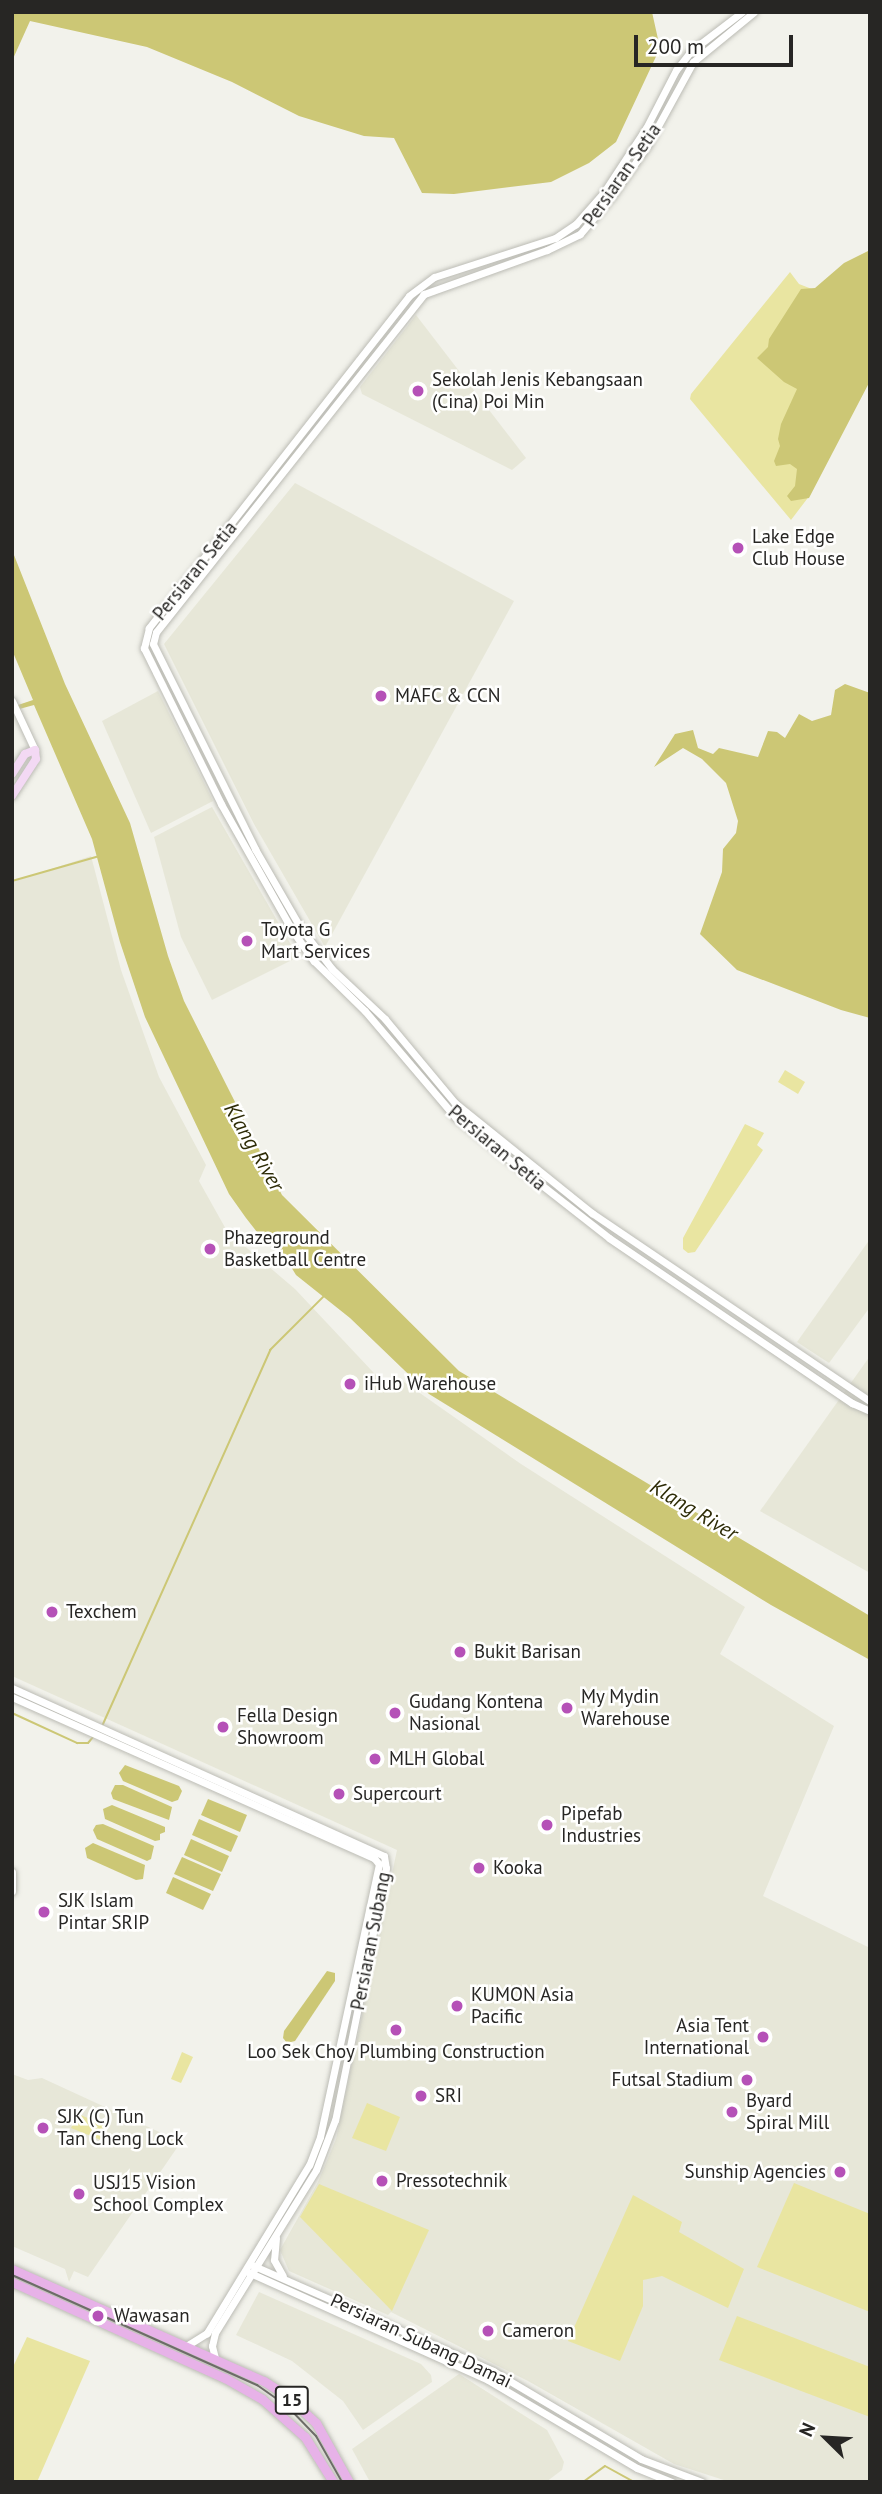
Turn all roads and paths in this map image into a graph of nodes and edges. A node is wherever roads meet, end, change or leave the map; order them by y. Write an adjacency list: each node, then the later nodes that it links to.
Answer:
1 (742, 12): 3 (street, Persiaran Setia)
2 (754, 12): 4 (street, Persiaran Setia)
3 (337, 386): 4 (street); 5 (street, Persiaran Setia)
4 (348, 394): 5 (street, Persiaran Setia)
5 (149, 639): 10 (street, Persiaran Setia); 11 (street, Persiaran Setia)
6 (13, 702): 7 (street)
7 (34, 750): 8 (main road); 9 (main road)
8 (12, 774)
9 (12, 796)
10 (870, 1401)
11 (870, 1411)
12 (12, 1688): 14 (street, Persiaran Subang)
13 (12, 1697): 14 (street, Persiaran Subang)
14 (88, 1727): 15 (street, Persiaran Subang)
15 (110, 1737): 18 (street, Persiaran Subang); 19 (street, Persiaran Subang)
16 (12, 1872): 17 (street)
17 (12, 1891)
18 (328, 2105): 19 (street); 21 (street, Persiaran Subang)
19 (338, 2107): 20 (street, Persiaran Subang)
20 (278, 2231): 21 (street, Persiaran Subang); 23 (street)
21 (250, 2268): 23 (street, Persiaran Subang Damai); 25 (street, Persiaran Subang Damai); 26 (street, Persiaran Subang); 27 (street, Persiaran Subang)
22 (12, 2269): 27 (main road)
23 (285, 2279): 32 (street, Persiaran Subang Damai)
24 (12, 2282): 29 (main road, 15)
25 (275, 2284): 26 (street); 31 (street, Persiaran Subang Damai)
26 (240, 2292): 28 (street, Persiaran Subang)
27 (186, 2346): 28 (main road, 15)
28 (215, 2358): 30 (main road, 15)
29 (332, 2482)
30 (349, 2482)
31 (672, 2482)
32 (702, 2482)

